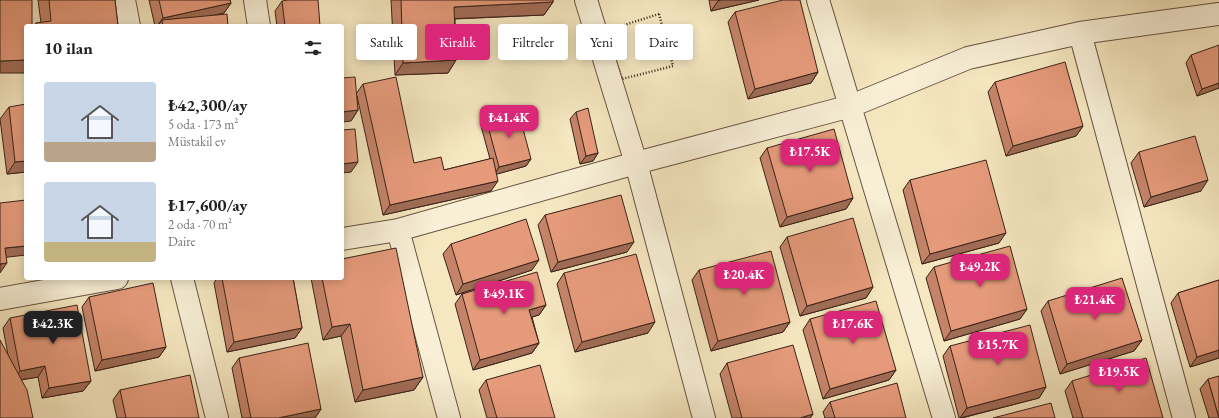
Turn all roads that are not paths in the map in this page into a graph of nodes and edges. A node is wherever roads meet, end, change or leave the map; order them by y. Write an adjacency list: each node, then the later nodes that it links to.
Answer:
1 (124, 0): 6 (street)
2 (255, 0): 7 (street)
3 (586, 0): 10 (street)
4 (818, 0): 9 (street)
5 (1219, 14): 8 (street)
6 (129, 24)
7 (258, 24)
8 (1080, 32): 9 (street); 20 (street)
9 (851, 106): 10 (street); 19 (street)
10 (636, 163): 11 (street); 18 (street)
11 (398, 230): 12 (street); 17 (street)
12 (344, 240)
13 (106, 280): 15 (street)
14 (182, 280): 16 (street)
15 (0, 299)
16 (217, 418)
17 (449, 418)
18 (704, 418)
19 (944, 418)
20 (1184, 418)

